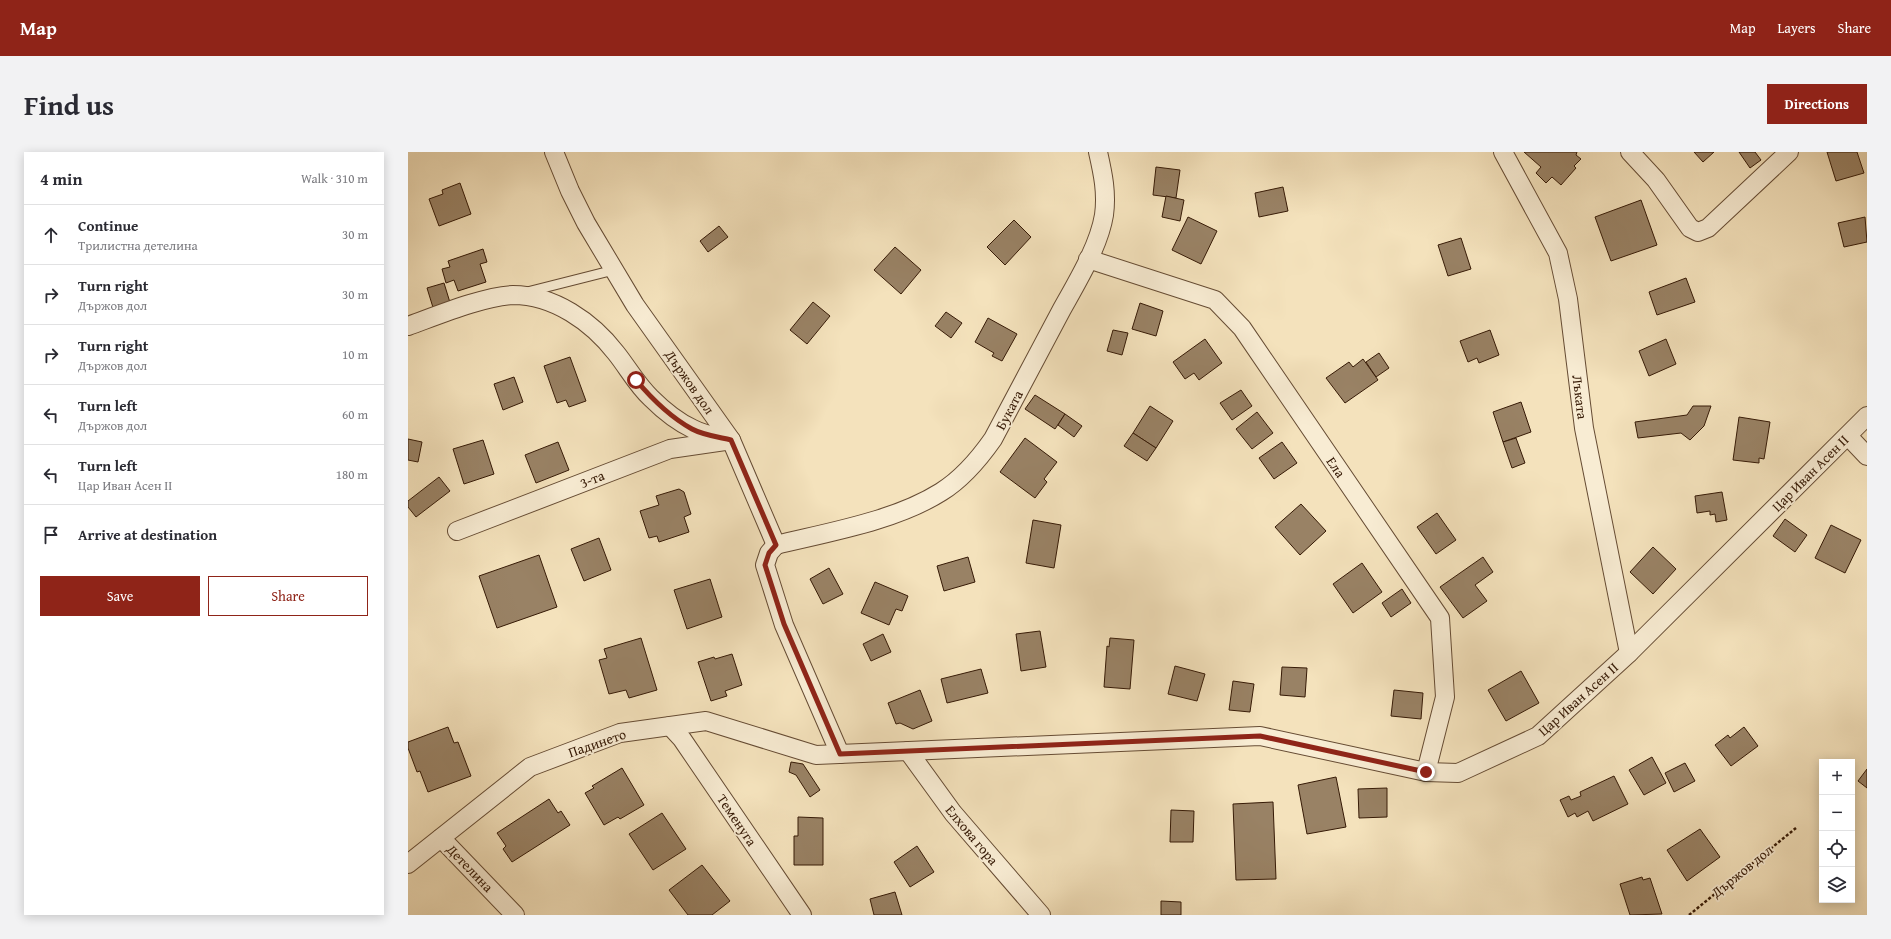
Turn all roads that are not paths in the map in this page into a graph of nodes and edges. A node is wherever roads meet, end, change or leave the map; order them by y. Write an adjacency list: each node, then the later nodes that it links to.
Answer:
1 (554, 152): 7 (street, Държов дол)
2 (1098, 152): 6 (street, Буката)
3 (1503, 152): 16 (street, Лъката)
4 (1630, 152): 5 (street)
5 (1789, 152)
6 (1088, 259): 15 (street, Буката); 20 (street, Ела)
7 (614, 270): 8 (lane); 12 (street, Държов дол)
8 (514, 295): 9 (street); 12 (street)
9 (408, 326)
10 (1867, 416): 11 (street, Цар Иван Асен II)
11 (1848, 436): 13 (street); 16 (street, Цар Иван Асен II)
12 (731, 440): 14 (street, 3-та); 15 (street, Държов дол)
13 (1867, 456)
14 (457, 531)
15 (776, 545): 19 (street)
16 (1629, 653): 20 (street, Цар Иван Асен II)
17 (670, 726): 19 (street, Падинето); 21 (street, Падинето); 24 (street, Теменуга)
18 (908, 751): 19 (street, Цар Иван Асен II); 20 (street, Цар Иван Асен II); 25 (street, Елхова гора)
19 (840, 754)
20 (1426, 772)
21 (441, 838): 22 (street, Падинето); 23 (street, Детелина)
22 (408, 864)
23 (515, 915)
24 (802, 915)
25 (1040, 915)

